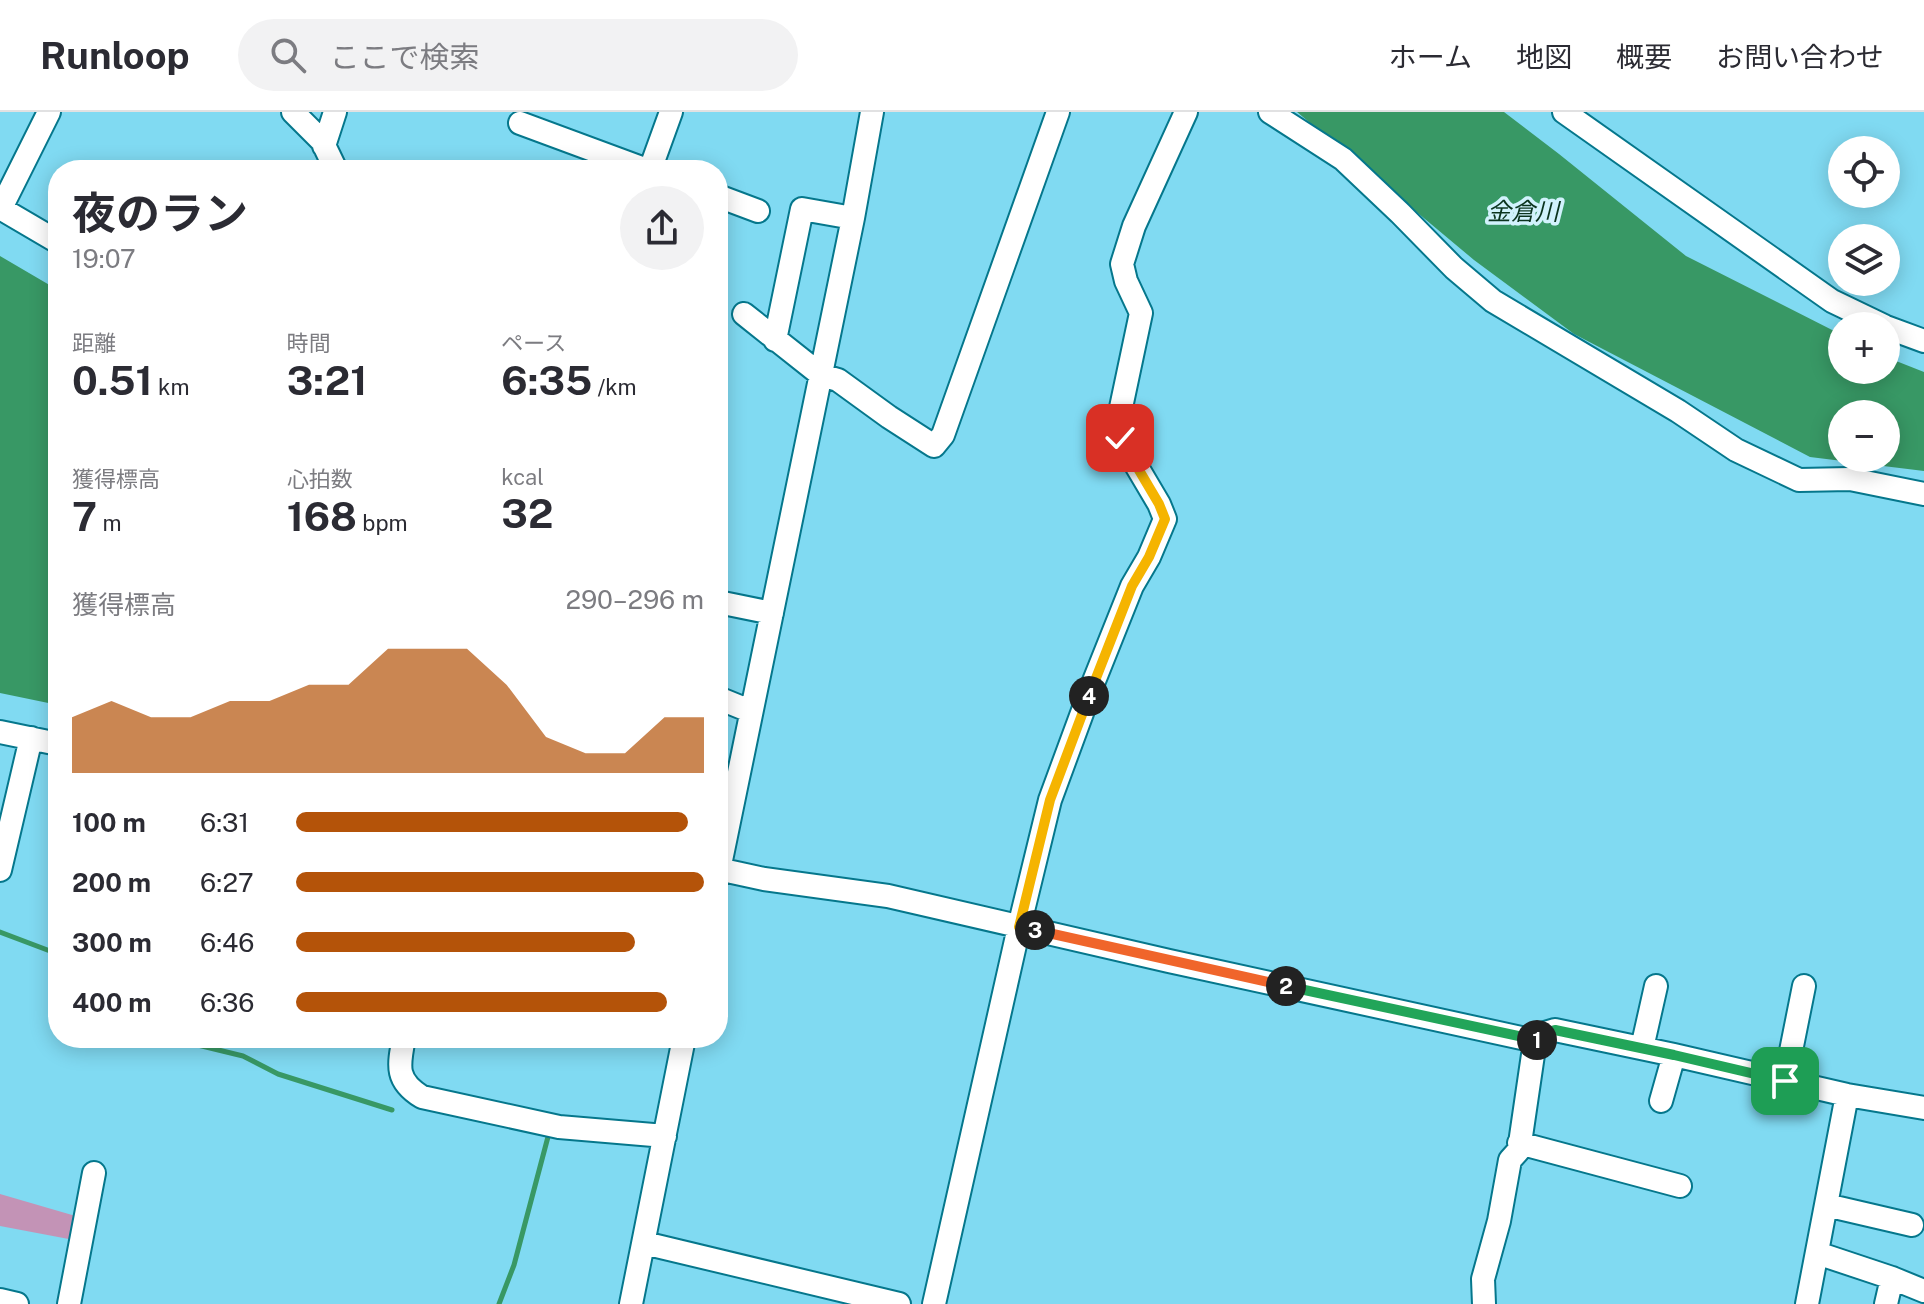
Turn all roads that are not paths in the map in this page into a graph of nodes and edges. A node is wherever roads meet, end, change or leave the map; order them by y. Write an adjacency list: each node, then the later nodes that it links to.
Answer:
1 (49, 112): 16 (street)
2 (293, 112): 11 (street)
3 (335, 112): 11 (street)
4 (671, 112): 14 (street)
5 (872, 112): 18 (street)
6 (1058, 112): 25 (street)
7 (1186, 112): 38 (street)
8 (1270, 112): 26 (street)
9 (1564, 112): 20 (street)
10 (520, 123): 13 (street)
11 (324, 146): 12 (street)
12 (331, 160)
13 (622, 160)
14 (653, 160)
15 (728, 200): 17 (street)
16 (0, 208): 19 (street)
17 (758, 211)
18 (853, 218): 23 (street); 25 (street)
19 (48, 236)
20 (1855, 312)
21 (744, 314): 23 (street)
22 (1900, 332): 24 (street)
23 (775, 340): 25 (street)
24 (1924, 341)
25 (821, 375): 28 (street)
26 (1924, 494)
27 (728, 604): 28 (street)
28 (772, 613): 30 (street)
29 (728, 702): 30 (street)
30 (750, 711): 34 (street)
31 (0, 732): 32 (street)
32 (31, 738): 33 (street); 35 (street)
33 (48, 742)
34 (728, 825)
35 (4, 830): 36 (street)
36 (0, 870)
37 (728, 873): 38 (street)
38 (1019, 927): 41 (street); 65 (street)
39 (1656, 986): 44 (street)
40 (1804, 986): 46 (street)
41 (1535, 1041): 44 (street); 51 (street)
42 (403, 1048): 50 (street)
43 (682, 1048): 50 (street)
44 (1642, 1048): 45 (street)
45 (1674, 1055): 46 (street); 48 (street)
46 (1785, 1081): 47 (street)
47 (1847, 1095): 49 (street); 54 (street)
48 (1661, 1101)
49 (1924, 1108)
50 (665, 1136): 56 (street)
51 (1519, 1143): 53 (street); 66 (street)
52 (94, 1173): 62 (street)
53 (1680, 1186)
54 (1826, 1205): 55 (street); 57 (street)
55 (1912, 1226)
56 (644, 1243): 63 (street); 64 (street)
57 (1817, 1253): 58 (street); 67 (street)
58 (1892, 1278): 59 (street); 68 (street)
59 (1924, 1291)
60 (0, 1300): 61 (street)
61 (17, 1304)
62 (69, 1304)
63 (631, 1304)
64 (899, 1304)
65 (934, 1304)
66 (1484, 1304)
67 (1807, 1304)
68 (1886, 1304)

